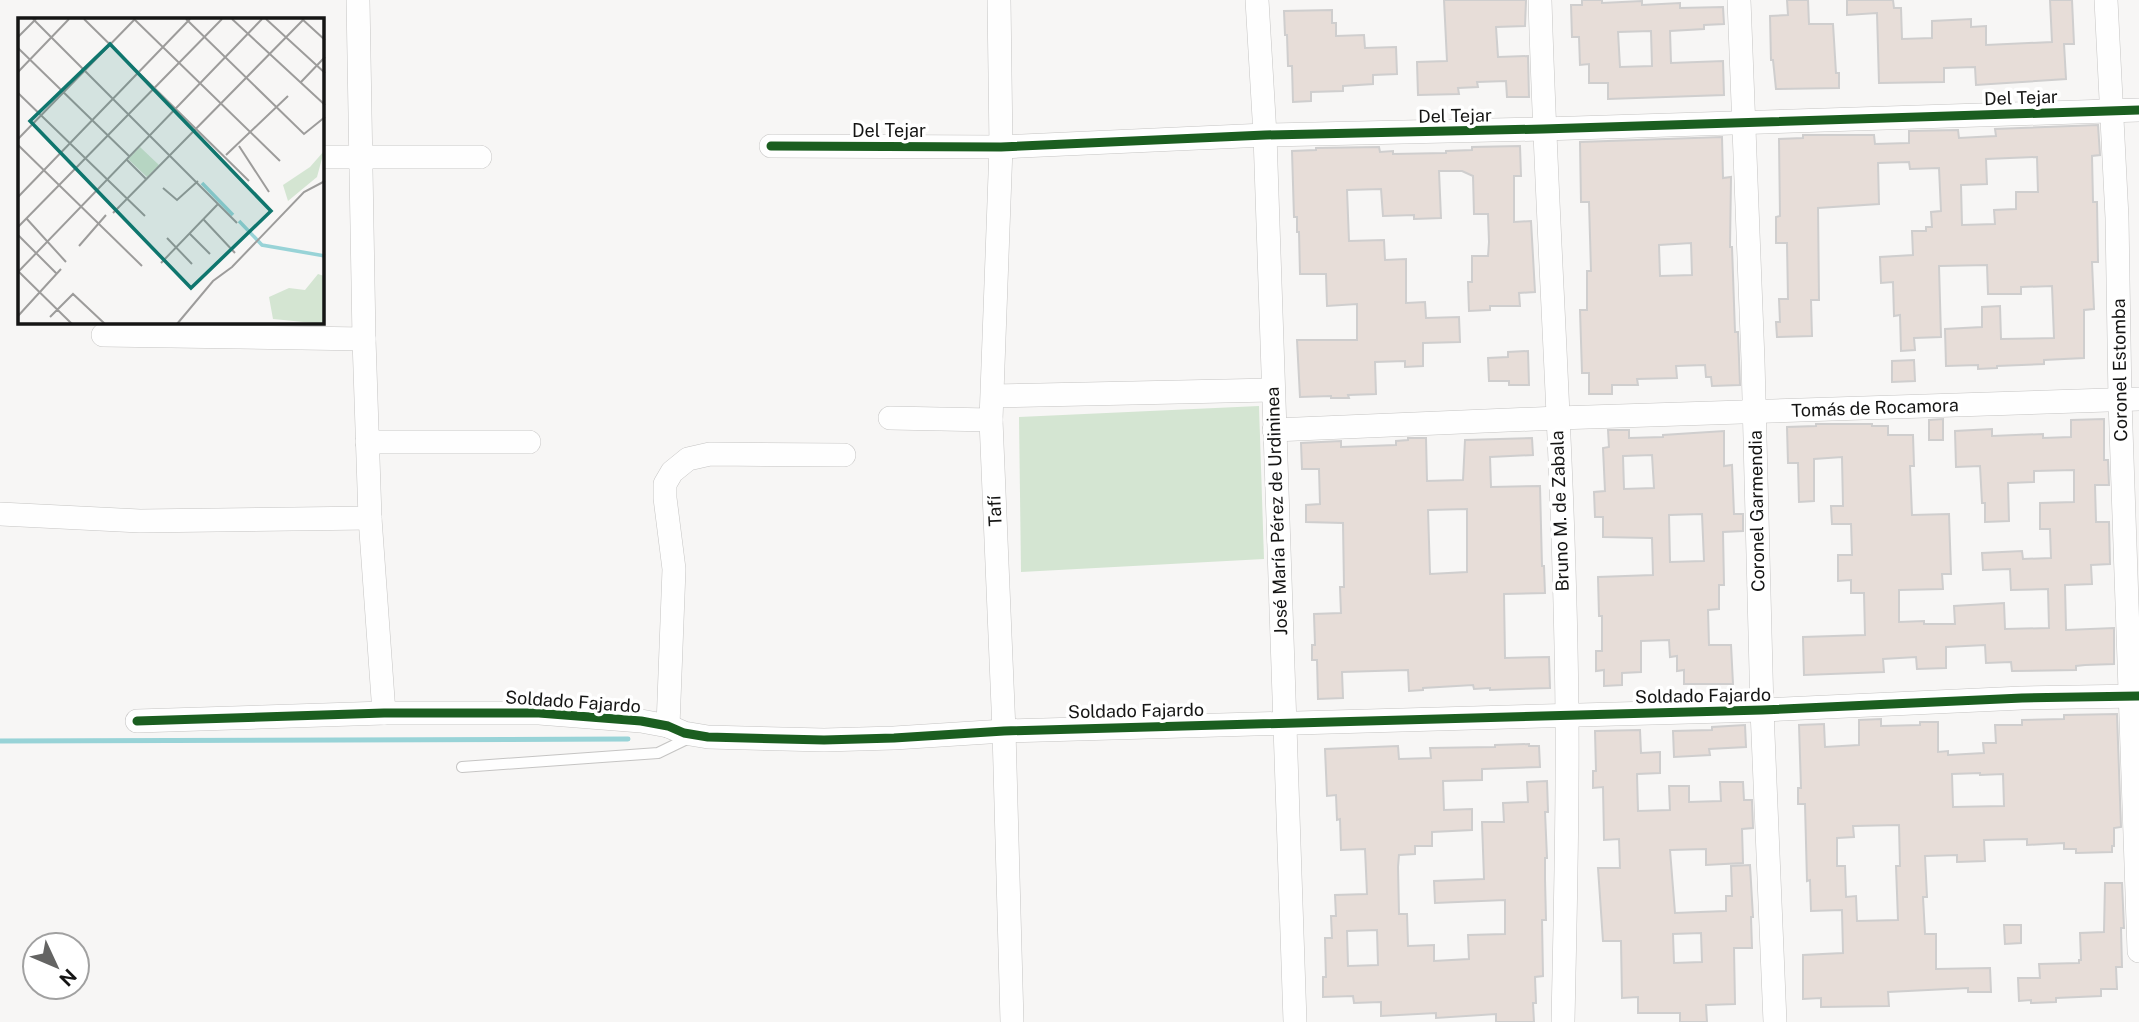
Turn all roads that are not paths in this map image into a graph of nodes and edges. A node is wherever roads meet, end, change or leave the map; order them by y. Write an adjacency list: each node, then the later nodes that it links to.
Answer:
1 (358, 0): 15 (street)
2 (999, 0): 13 (street, Tafí)
3 (1257, 0): 11 (street, José María Pérez de Urdininea)
4 (1540, 0): 10 (street, Bruno M. de Zabala)
5 (1739, 0): 9 (street, Coronel Garmendia)
6 (2106, 0): 8 (street, Coronel Estomba)
7 (2139, 110): 8 (street, Del Tejar)
8 (2110, 111): 9 (street, Del Tejar); 21 (street, Coronel Estomba)
9 (1743, 123): 10 (street, Del Tejar); 22 (street, Coronel Garmendia)
10 (1543, 129): 11 (street, Del Tejar); 24 (street, Bruno M. de Zabala)
11 (1265, 135): 13 (street, Del Tejar); 19 (street, José María Pérez de Urdininea)
12 (771, 146): 13 (street, Del Tejar)
13 (1001, 146): 20 (street, Tafí)
14 (324, 157): 15 (street)
15 (361, 157): 16 (street); 18 (street)
16 (481, 157)
17 (103, 335): 18 (street)
18 (364, 339): 27 (street)
19 (1272, 390): 20 (street); 26 (street, José María Pérez de Urdininea)
20 (993, 396): 25 (street, Tafí)
21 (2130, 399): 22 (street, Tomás de Rocamora); 32 (street, Coronel Estomba)
22 (1754, 412): 24 (street, Tomás de Rocamora); 33 (street, Coronel Garmendia)
23 (890, 418): 25 (street)
24 (1558, 418): 26 (street, Tomás de Rocamora); 35 (street, Bruno M. de Zabala)
25 (991, 420): 39 (street, Tafí)
26 (1275, 430): 37 (street, José María Pérez de Urdininea)
27 (367, 442): 28 (street); 31 (street)
28 (529, 442)
29 (844, 455): 38 (street)
30 (0, 514): 31 (street)
31 (370, 518): 34 (street)
32 (2135, 696): 33 (street, Soldado Fajardo); 42 (street, Coronel Estomba)
33 (1762, 710): 35 (street, Soldado Fajardo); 46 (street, Coronel Garmendia)
34 (384, 713): 36 (street, Soldado Fajardo); 38 (street, Soldado Fajardo)
35 (1567, 715): 37 (street, Soldado Fajardo); 45 (street, Bruno M. de Zabala)
36 (137, 720)
37 (1285, 723): 39 (street, Soldado Fajardo); 44 (street, José María Pérez de Urdininea)
38 (668, 726): 40 (street, Soldado Fajardo)
39 (1004, 731): 40 (street, Soldado Fajardo); 43 (street, Tafí)
40 (694, 735): 41 (lane)
41 (462, 767)
42 (2139, 951)
43 (1012, 1022)
44 (1295, 1022)
45 (1563, 1022)
46 (1775, 1022)

